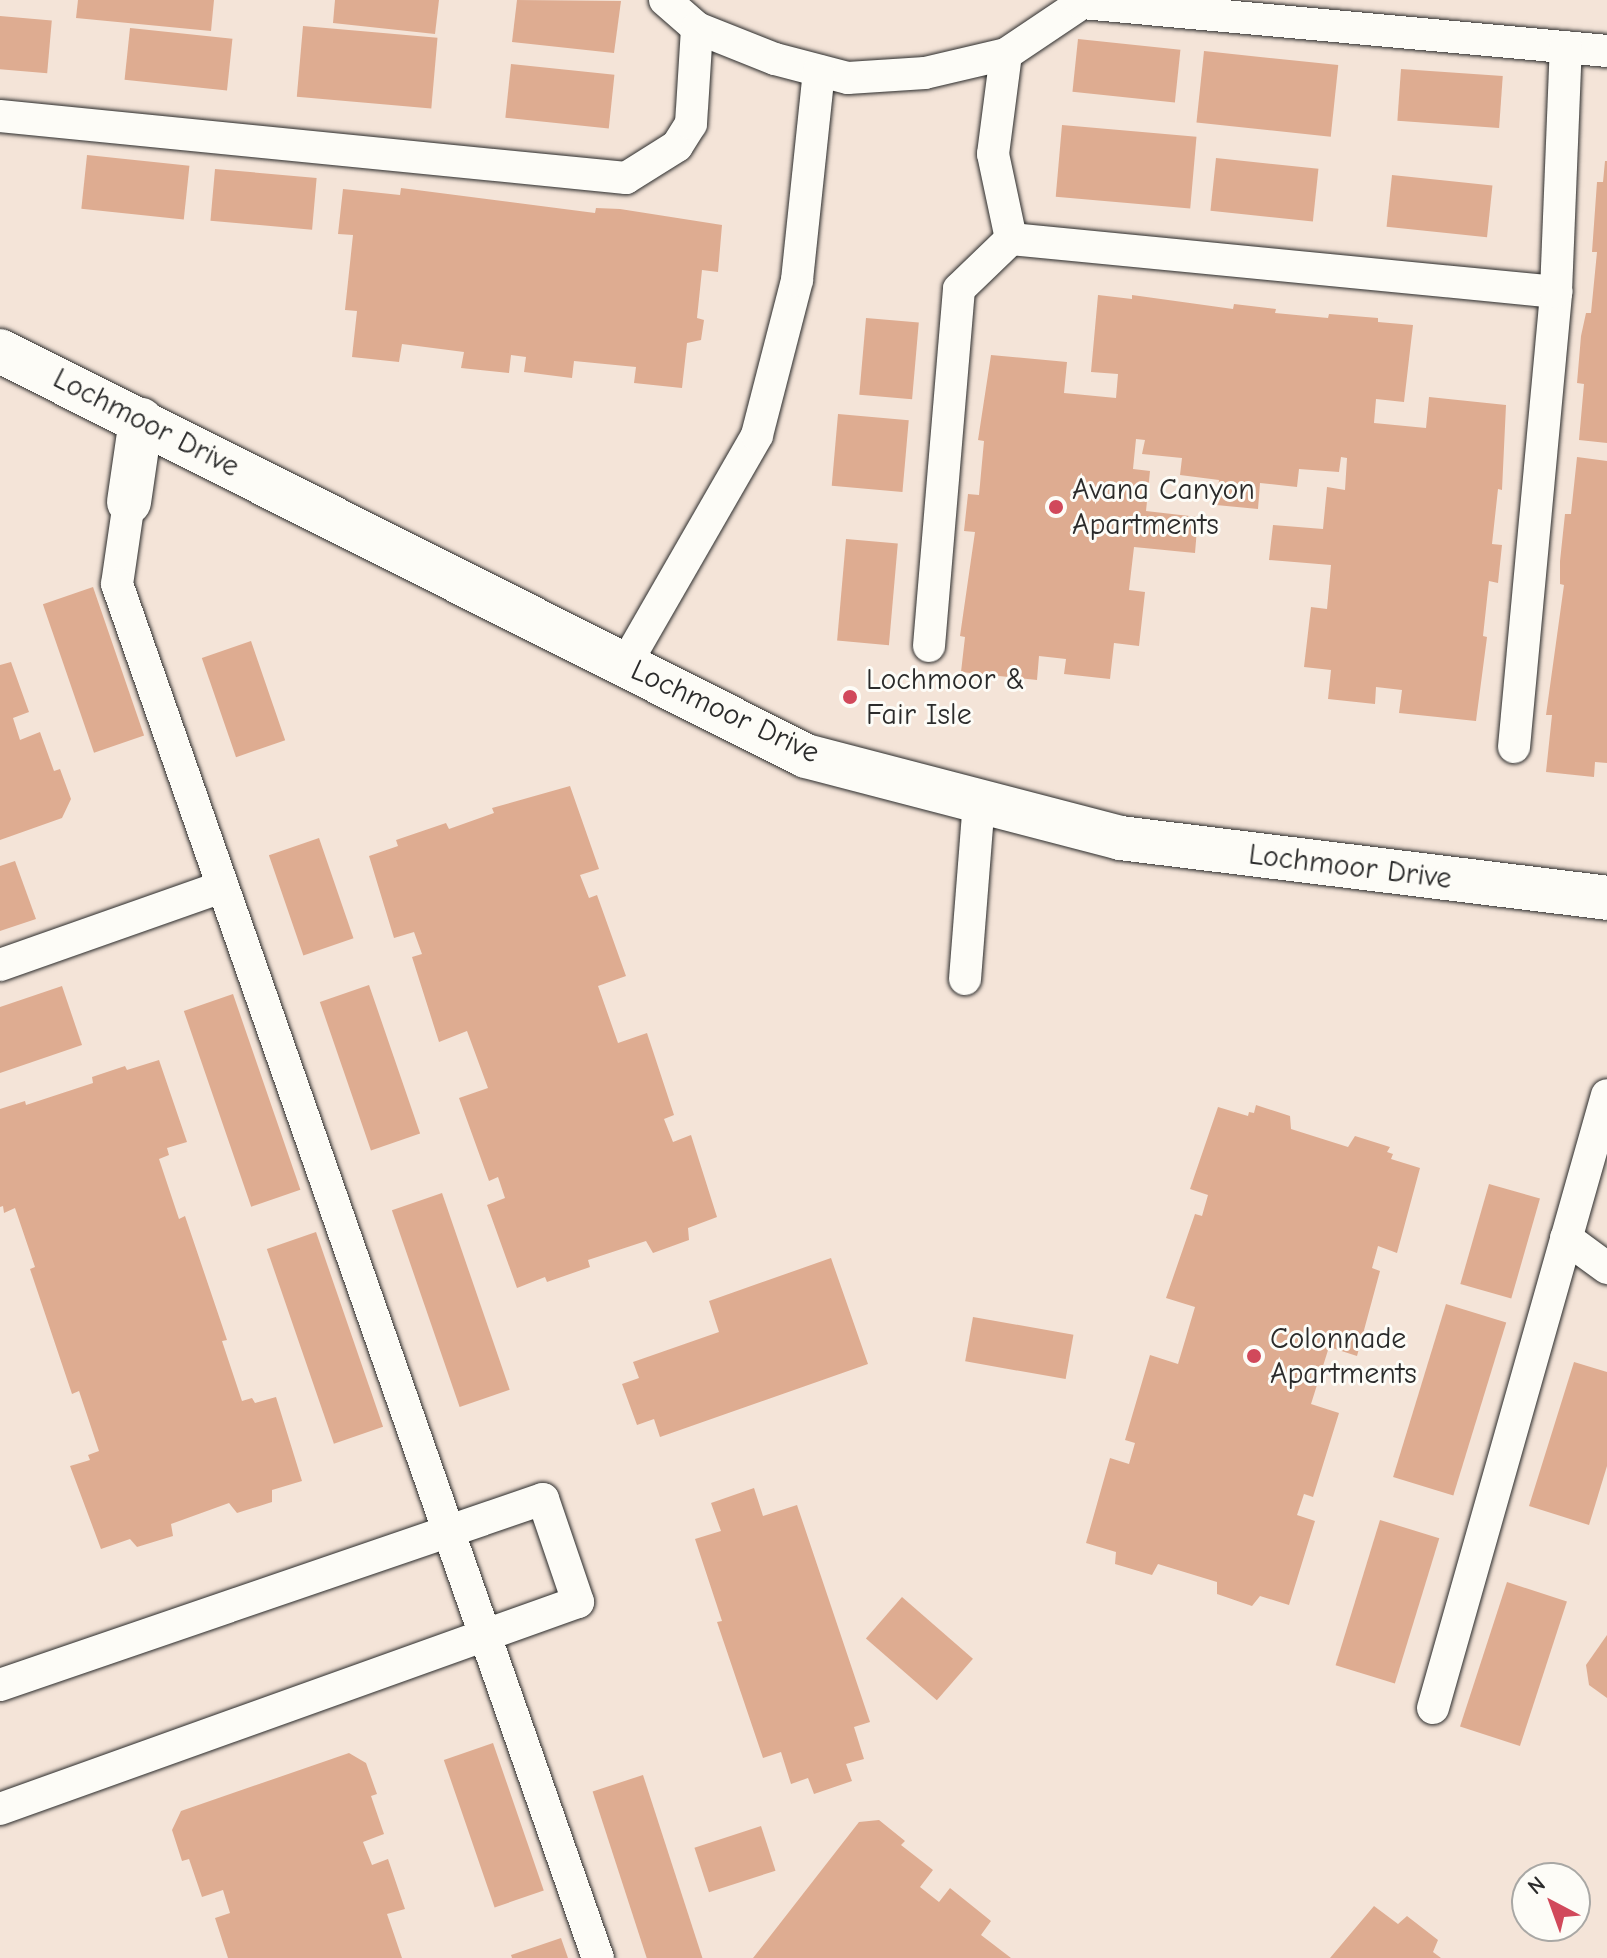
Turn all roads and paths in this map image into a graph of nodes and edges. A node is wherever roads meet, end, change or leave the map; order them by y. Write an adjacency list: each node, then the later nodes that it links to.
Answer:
1 (665, 0): 3 (lane)
2 (1166, 5): 4 (lane); 6 (lane)
3 (697, 28): 7 (lane); 8 (lane)
4 (1566, 47): 5 (lane); 10 (lane)
5 (1607, 51)
6 (1006, 54): 7 (lane); 9 (lane)
7 (819, 71): 15 (lane)
8 (0, 116)
9 (1011, 239): 10 (lane); 14 (lane)
10 (1556, 292): 16 (lane)
11 (0, 351): 12 (street, Lochmoor Drive)
12 (141, 420): 13 (street); 15 (street, Lochmoor Drive)
13 (129, 502): 18 (lane)
14 (929, 646)
15 (625, 665): 17 (street, Lochmoor Drive)
16 (1514, 747)
17 (979, 801): 19 (street, Lochmoor Drive); 21 (lane)
18 (222, 887): 20 (lane); 25 (lane)
19 (1607, 898)
20 (0, 965)
21 (965, 979)
22 (1607, 1095): 23 (lane)
23 (1566, 1238): 24 (lane); 28 (lane)
24 (1607, 1268)
25 (448, 1529): 26 (lane); 26 (lane); 27 (lane)
26 (486, 1637): 29 (lane); 30 (lane)
27 (0, 1685)
28 (1433, 1708)
29 (0, 1809)
30 (598, 1958)

